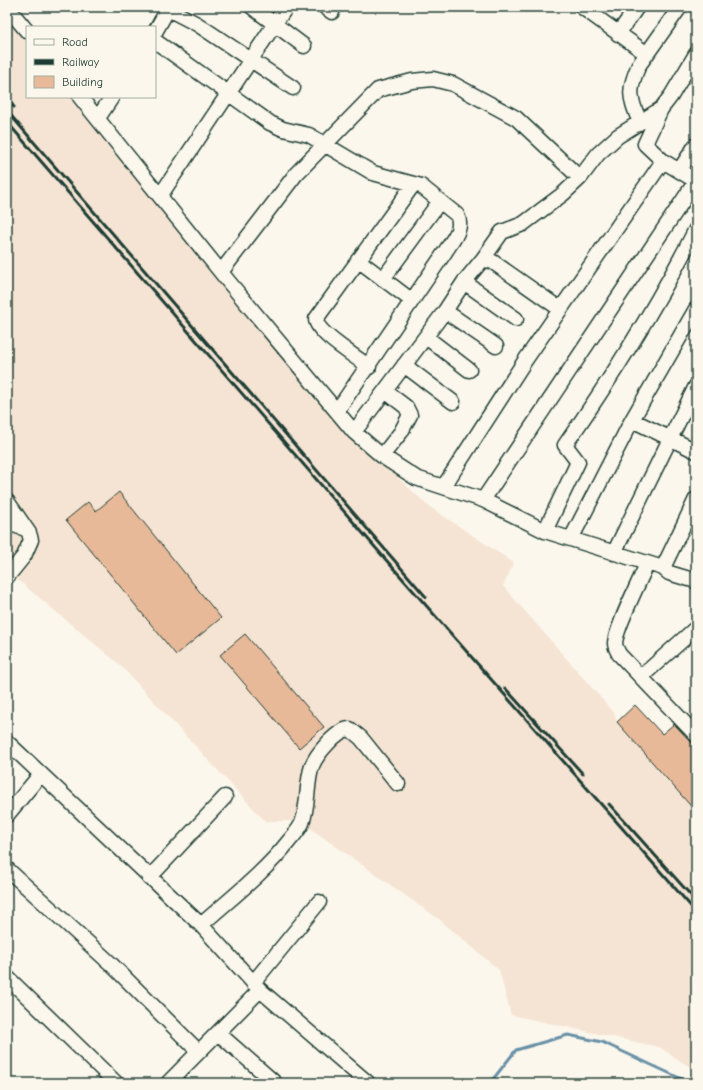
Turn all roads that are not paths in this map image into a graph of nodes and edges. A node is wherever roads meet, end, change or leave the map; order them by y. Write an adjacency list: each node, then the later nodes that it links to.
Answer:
1 (7, 7): 9 (street)
2 (252, 7): 8 (street)
3 (286, 7): 8 (street)
4 (637, 7): 11 (street)
5 (680, 7): 14 (street)
6 (169, 8): 10 (street); 16 (street)
7 (589, 9): 11 (street)
8 (276, 24): 13 (street); 16 (street)
9 (26, 30)
10 (156, 30)
11 (618, 34): 14 (street)
12 (156, 42): 18 (street)
13 (304, 46)
14 (647, 54): 23 (street)
15 (696, 54): 21 (street)
16 (252, 60): 17 (street); 18 (street)
17 (293, 88)
18 (228, 94): 24 (street); 31 (street)
19 (81, 98): 22 (street)
20 (111, 98): 22 (street)
21 (661, 109): 23 (street); 26 (street)
22 (98, 118): 31 (street)
23 (640, 122): 28 (street)
24 (326, 144): 28 (street); 30 (street); 36 (street)
25 (696, 145): 27 (street)
26 (663, 161): 27 (street); 40 (street)
27 (679, 171): 29 (street)
28 (580, 178): 34 (street)
29 (696, 181): 60 (street)
30 (413, 185): 32 (street); 35 (street)
31 (160, 196): 36 (street)
32 (440, 200): 37 (street); 39 (street)
33 (696, 229): 64 (street)
34 (483, 259): 38 (street); 40 (street)
35 (358, 260): 37 (street); 47 (street)
36 (222, 272): 52 (street)
37 (383, 279): 39 (street)
38 (464, 282): 42 (street); 43 (street)
39 (411, 300): 47 (street)
40 (560, 309): 58 (street)
41 (696, 309): 53 (street)
42 (445, 311): 44 (street); 45 (street)
43 (516, 319)
44 (426, 337): 46 (street); 48 (street)
45 (496, 346)
46 (404, 365): 50 (street); 51 (street)
47 (369, 366): 52 (street)
48 (469, 370)
49 (696, 386): 55 (street)
50 (385, 390): 54 (street); 57 (street)
51 (453, 402)
52 (337, 411): 54 (street)
53 (632, 420): 55 (street); 65 (street)
54 (354, 432): 57 (street)
55 (670, 438): 56 (street); 66 (street)
56 (696, 451)
57 (382, 456): 58 (street)
58 (444, 486): 60 (street)
59 (696, 499): 68 (street)
60 (483, 500): 64 (street)
61 (7, 501): 63 (street)
62 (7, 523): 63 (street)
63 (26, 529): 69 (street)
64 (546, 531): 65 (street)
65 (571, 539): 66 (street)
66 (614, 553): 67 (street)
67 (647, 564): 68 (street); 72 (street)
68 (663, 568): 70 (street)
69 (7, 577)
70 (696, 581)
71 (696, 628): 72 (street)
72 (642, 676): 73 (street)
73 (696, 736)
74 (7, 742): 75 (street)
75 (41, 774): 78 (street); 80 (street)
76 (398, 784): 82 (street)
77 (225, 797): 80 (street)
78 (7, 815)
79 (7, 869): 86 (street)
80 (149, 878): 82 (street)
81 (319, 902): 84 (street)
82 (201, 925): 84 (street)
83 (7, 977): 88 (street)
84 (257, 986): 85 (street); 90 (street)
85 (218, 1033): 86 (street); 89 (street)
86 (199, 1052): 87 (street)
87 (172, 1082)
88 (116, 1083)
89 (275, 1083)
90 (368, 1083)

